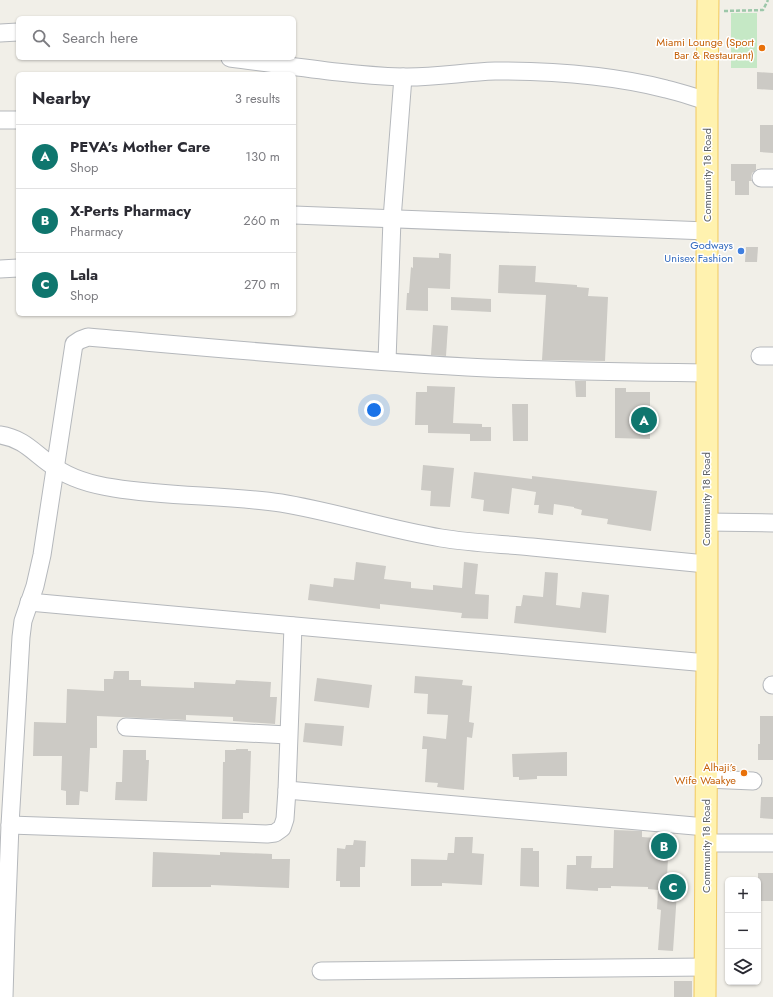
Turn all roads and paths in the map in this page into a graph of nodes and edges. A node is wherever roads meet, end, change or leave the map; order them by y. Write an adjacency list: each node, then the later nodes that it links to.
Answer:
1 (768, 0): 2 (path)
2 (708, 6): 7 (main road, Community 18 Road)
3 (16, 32): 4 (street)
4 (0, 33)
5 (246, 60): 6 (street)
6 (403, 77): 7 (street); 11 (street)
7 (707, 102): 12 (main road, Community 18 Road)
8 (0, 120): 9 (street)
9 (16, 120)
10 (296, 215): 11 (street)
11 (392, 219): 12 (street); 15 (street)
12 (707, 230): 16 (main road, Community 18 Road)
13 (16, 268): 14 (street)
14 (0, 269)
15 (387, 361): 16 (street); 18 (street)
16 (707, 373): 19 (main road, Community 18 Road)
17 (0, 435): 18 (street)
18 (56, 468): 21 (street); 22 (street)
19 (706, 522): 20 (street); 21 (main road, Community 18 Road)
20 (773, 523)
21 (706, 564): 24 (main road, Community 18 Road)
22 (29, 602): 23 (street); 30 (street)
23 (293, 626): 24 (street); 26 (street)
24 (707, 663): 27 (main road, Community 18 Road)
25 (126, 727): 26 (street)
26 (288, 735): 29 (street)
27 (706, 779): 28 (street); 31 (main road, Community 18 Road)
28 (754, 781)
29 (287, 790): 30 (street); 31 (street)
30 (10, 825): 35 (street)
31 (706, 835): 32 (street); 33 (main road, Community 18 Road)
32 (773, 843)
33 (706, 967): 34 (street); 36 (main road, Community 18 Road)
34 (321, 971)
35 (4, 997)
36 (705, 997)

